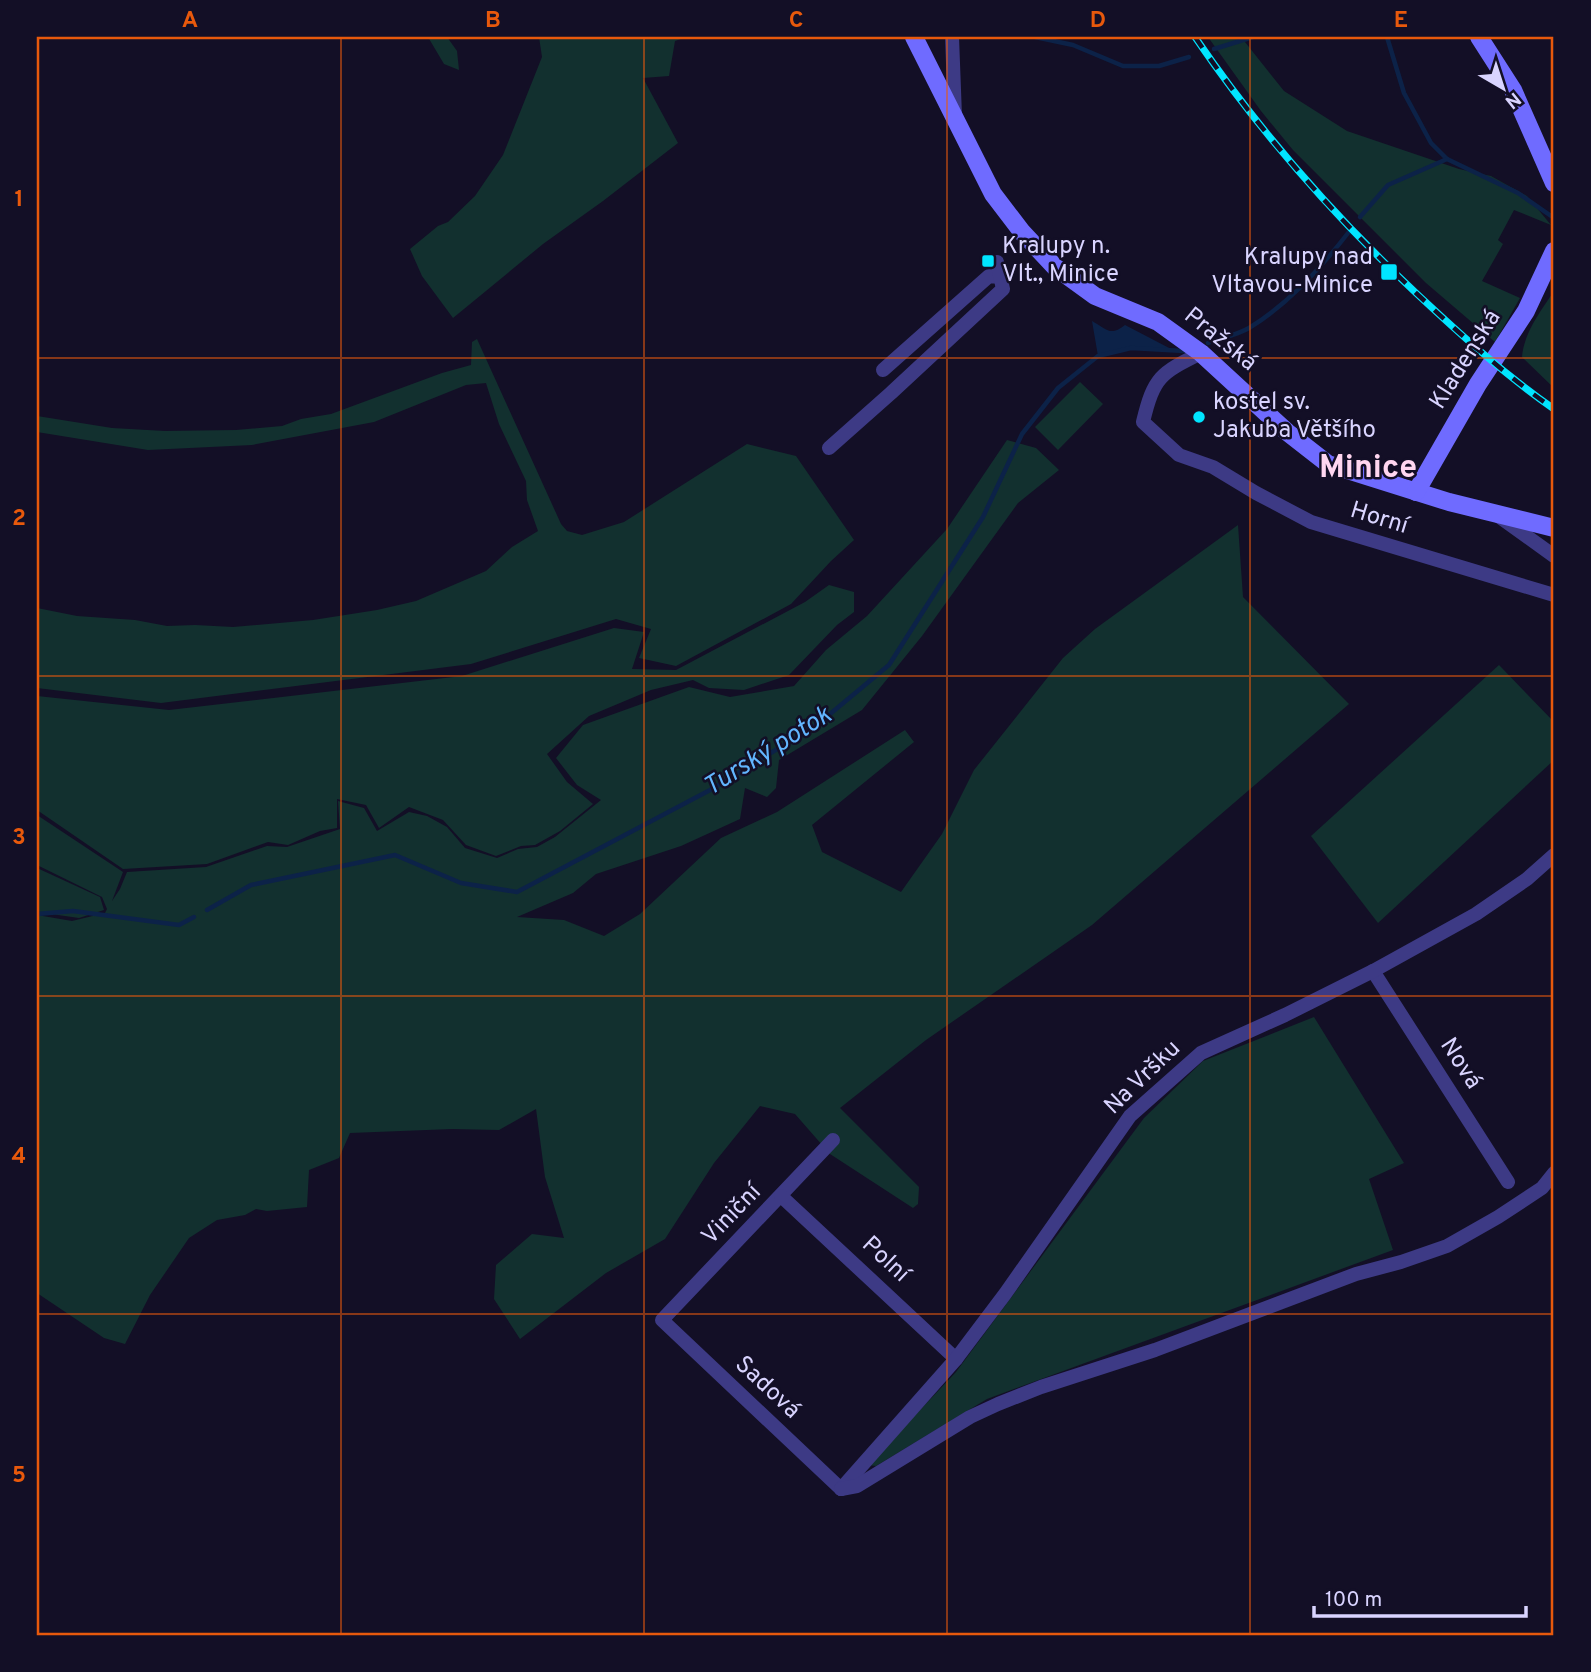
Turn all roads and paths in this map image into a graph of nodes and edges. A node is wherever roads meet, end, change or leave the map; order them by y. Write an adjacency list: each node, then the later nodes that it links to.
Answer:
1 (914, 37): 4 (main road, Pražská)
2 (952, 37): 4 (street, Pražská)
3 (1479, 37): 5 (main road)
4 (955, 121): 9 (main road, Pražská)
5 (1554, 183)
6 (1554, 251): 12 (main road, Kladenská)
7 (997, 262): 8 (street)
8 (1000, 277): 10 (street); 11 (street)
9 (1201, 352): 12 (main road, Pražská); 16 (street, Horní)
10 (883, 370)
11 (829, 448)
12 (1416, 492): 13 (main road, Pražská)
13 (1493, 513): 14 (main road, Pražská); 15 (street)
14 (1554, 528)
15 (1554, 556)
16 (1554, 595)
17 (1554, 855): 18 (street, Na Vršku)
18 (1373, 971): 21 (street, Nová); 24 (street, Na Vršku)
19 (833, 1140): 22 (street, Viniční)
20 (1554, 1173): 25 (street)
21 (1508, 1182)
22 (781, 1196): 23 (street, Viniční); 24 (street, Polní)
23 (662, 1320): 25 (street, Sadová)
24 (956, 1359): 25 (street, Na Vršku)
25 (841, 1489)

